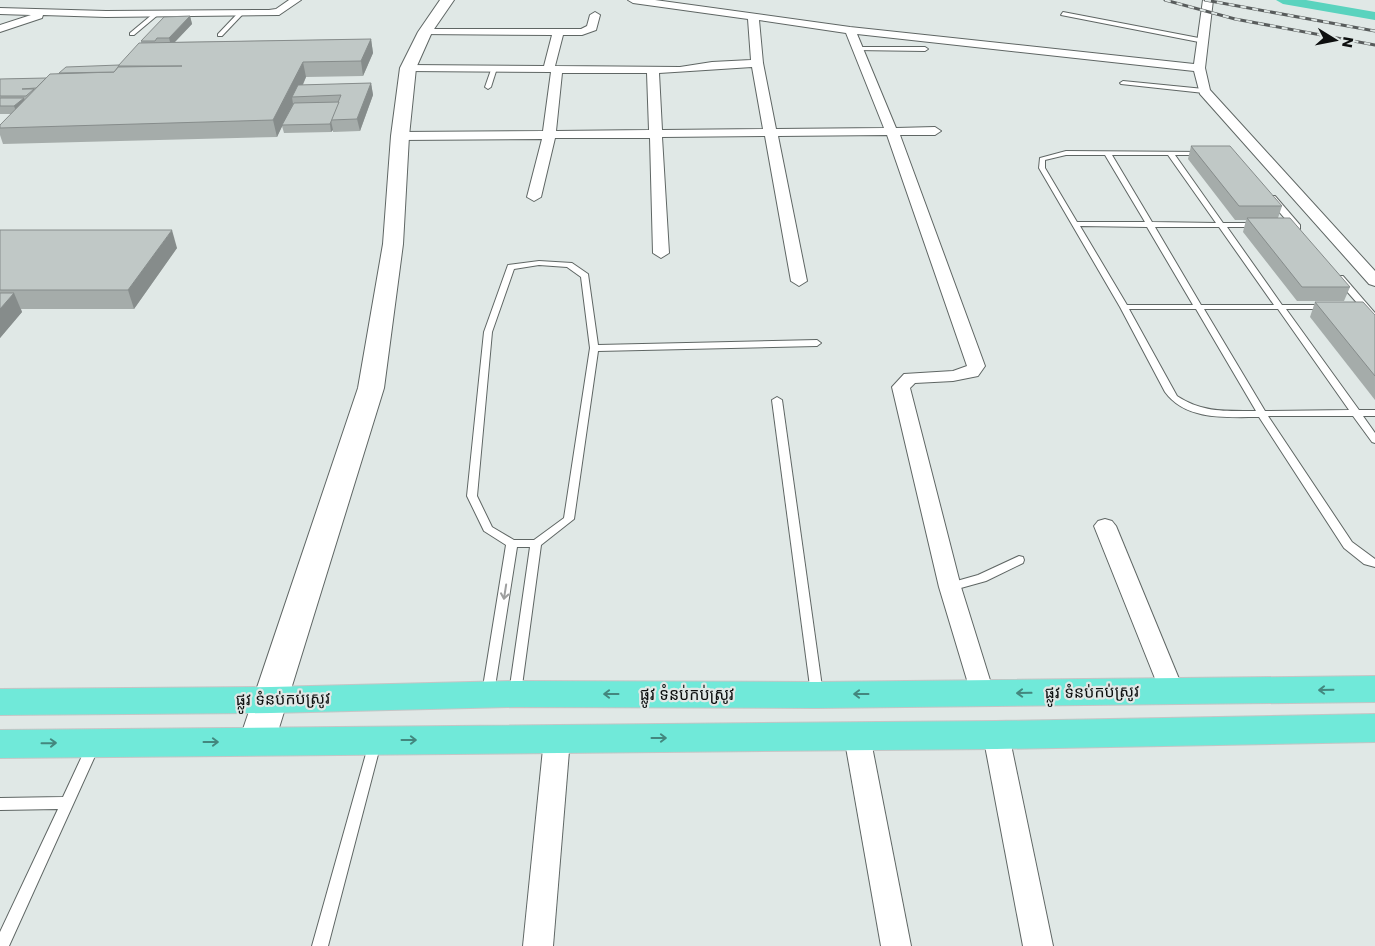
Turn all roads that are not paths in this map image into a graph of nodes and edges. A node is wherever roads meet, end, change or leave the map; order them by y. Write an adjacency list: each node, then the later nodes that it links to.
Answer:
1 (74, 0): 7 (street)
2 (296, 0): 9 (street)
3 (447, 0): 15 (street)
4 (633, 0): 12 (street)
5 (1208, 0): 19 (street)
6 (0, 11): 7 (street)
7 (50, 12): 8 (street); 13 (street)
8 (156, 14): 9 (street); 17 (lane)
9 (240, 14): 18 (lane)
10 (1063, 14): 19 (lane)
11 (595, 15): 16 (street)
12 (753, 17): 14 (street); 22 (street)
13 (0, 30)
14 (850, 30): 20 (street); 25 (street)
15 (425, 32): 16 (street); 23 (street)
16 (558, 32): 26 (street)
17 (132, 34)
18 (220, 35)
19 (1204, 41): 25 (street)
20 (858, 49): 21 (lane); 32 (street)
21 (925, 49)
22 (757, 63): 27 (street); 34 (street)
23 (408, 68): 24 (street); 35 (street)
24 (494, 68): 26 (street); 29 (lane)
25 (1199, 68): 30 (street)
26 (553, 69): 27 (street); 36 (street)
27 (653, 70): 33 (street)
28 (1123, 83): 30 (lane)
29 (488, 87)
30 (1204, 91): 52 (street)
31 (935, 131): 32 (street)
32 (892, 132): 34 (street); 72 (street)
33 (656, 134): 34 (street); 36 (street); 49 (street)
34 (770, 134): 51 (street)
35 (400, 136): 36 (street); 78 (street)
36 (549, 136): 41 (street)
37 (1170, 153): 38 (lane); 39 (lane); 47 (lane)
38 (1214, 153)
39 (1108, 154): 42 (lane); 43 (lane)
40 (1266, 190): 46 (lane)
41 (534, 197)
42 (1074, 224): 43 (lane); 53 (lane)
43 (1150, 224): 47 (lane); 57 (lane)
44 (1266, 224): 47 (lane)
45 (1286, 224): 46 (lane)
46 (1295, 224): 48 (lane)
47 (1219, 225): 58 (lane)
48 (1301, 232)
49 (661, 253)
50 (1333, 269): 56 (lane)
51 (799, 281)
52 (1375, 282)
53 (1124, 307): 57 (lane); 65 (lane)
54 (1337, 307): 58 (lane)
55 (1356, 307): 56 (lane)
56 (1365, 307): 59 (lane)
57 (1200, 308): 58 (lane); 65 (lane)
58 (1280, 308): 63 (lane)
59 (1375, 318)
60 (817, 343): 61 (lane)
61 (594, 348): 68 (lane); 69 (lane)
62 (777, 400): 77 (lane)
63 (1354, 413): 64 (lane); 65 (lane); 66 (lane)
64 (1375, 413)
65 (1262, 414): 71 (lane)
66 (1375, 440)
67 (1105, 526): 74 (street)
68 (536, 543): 69 (lane); 76 (lane)
69 (512, 544): 76 (lane, one-way to 76)
70 (1019, 560): 72 (lane)
71 (1375, 563)
72 (950, 587): 75 (street)
73 (1375, 690): 74 (main road, ផ្លូវ ទំនប់កប់ស្រូវ, one-way to 74)
74 (1172, 691): 75 (main road, ផ្លូវ ទំនប់កប់ស្រូវ, one-way to 75)
75 (982, 693): 77 (main road, ផ្លូវ ទំនប់កប់ស្រូវ, one-way to 77)
76 (501, 694): 77 (main road, ផ្លូវ ទំនប់កប់ស្រូវ, one-way to 76); 78 (main road, ផ្លូវ ទំនប់កប់ស្រូវ)
77 (817, 695)
78 (271, 700): 79 (main road, ផ្លូវ ទំនប់កប់ស្រូវ); 85 (street)
79 (0, 702)
80 (1375, 728): 81 (main road)
81 (996, 735): 82 (main road); 94 (street)
82 (857, 736): 83 (main road, one-way to 82); 93 (street)
83 (557, 738): 84 (main road, one-way to 83); 92 (street)
84 (376, 740): 85 (main road); 91 (lane)
85 (257, 741): 86 (main road, one-way to 85)
86 (95, 742): 87 (main road, one-way to 86); 88 (lane)
87 (0, 744)
88 (67, 803): 89 (lane); 90 (lane)
89 (0, 804)
90 (1, 946)
91 (320, 946)
92 (538, 946)
93 (896, 946)
94 (1038, 946)

